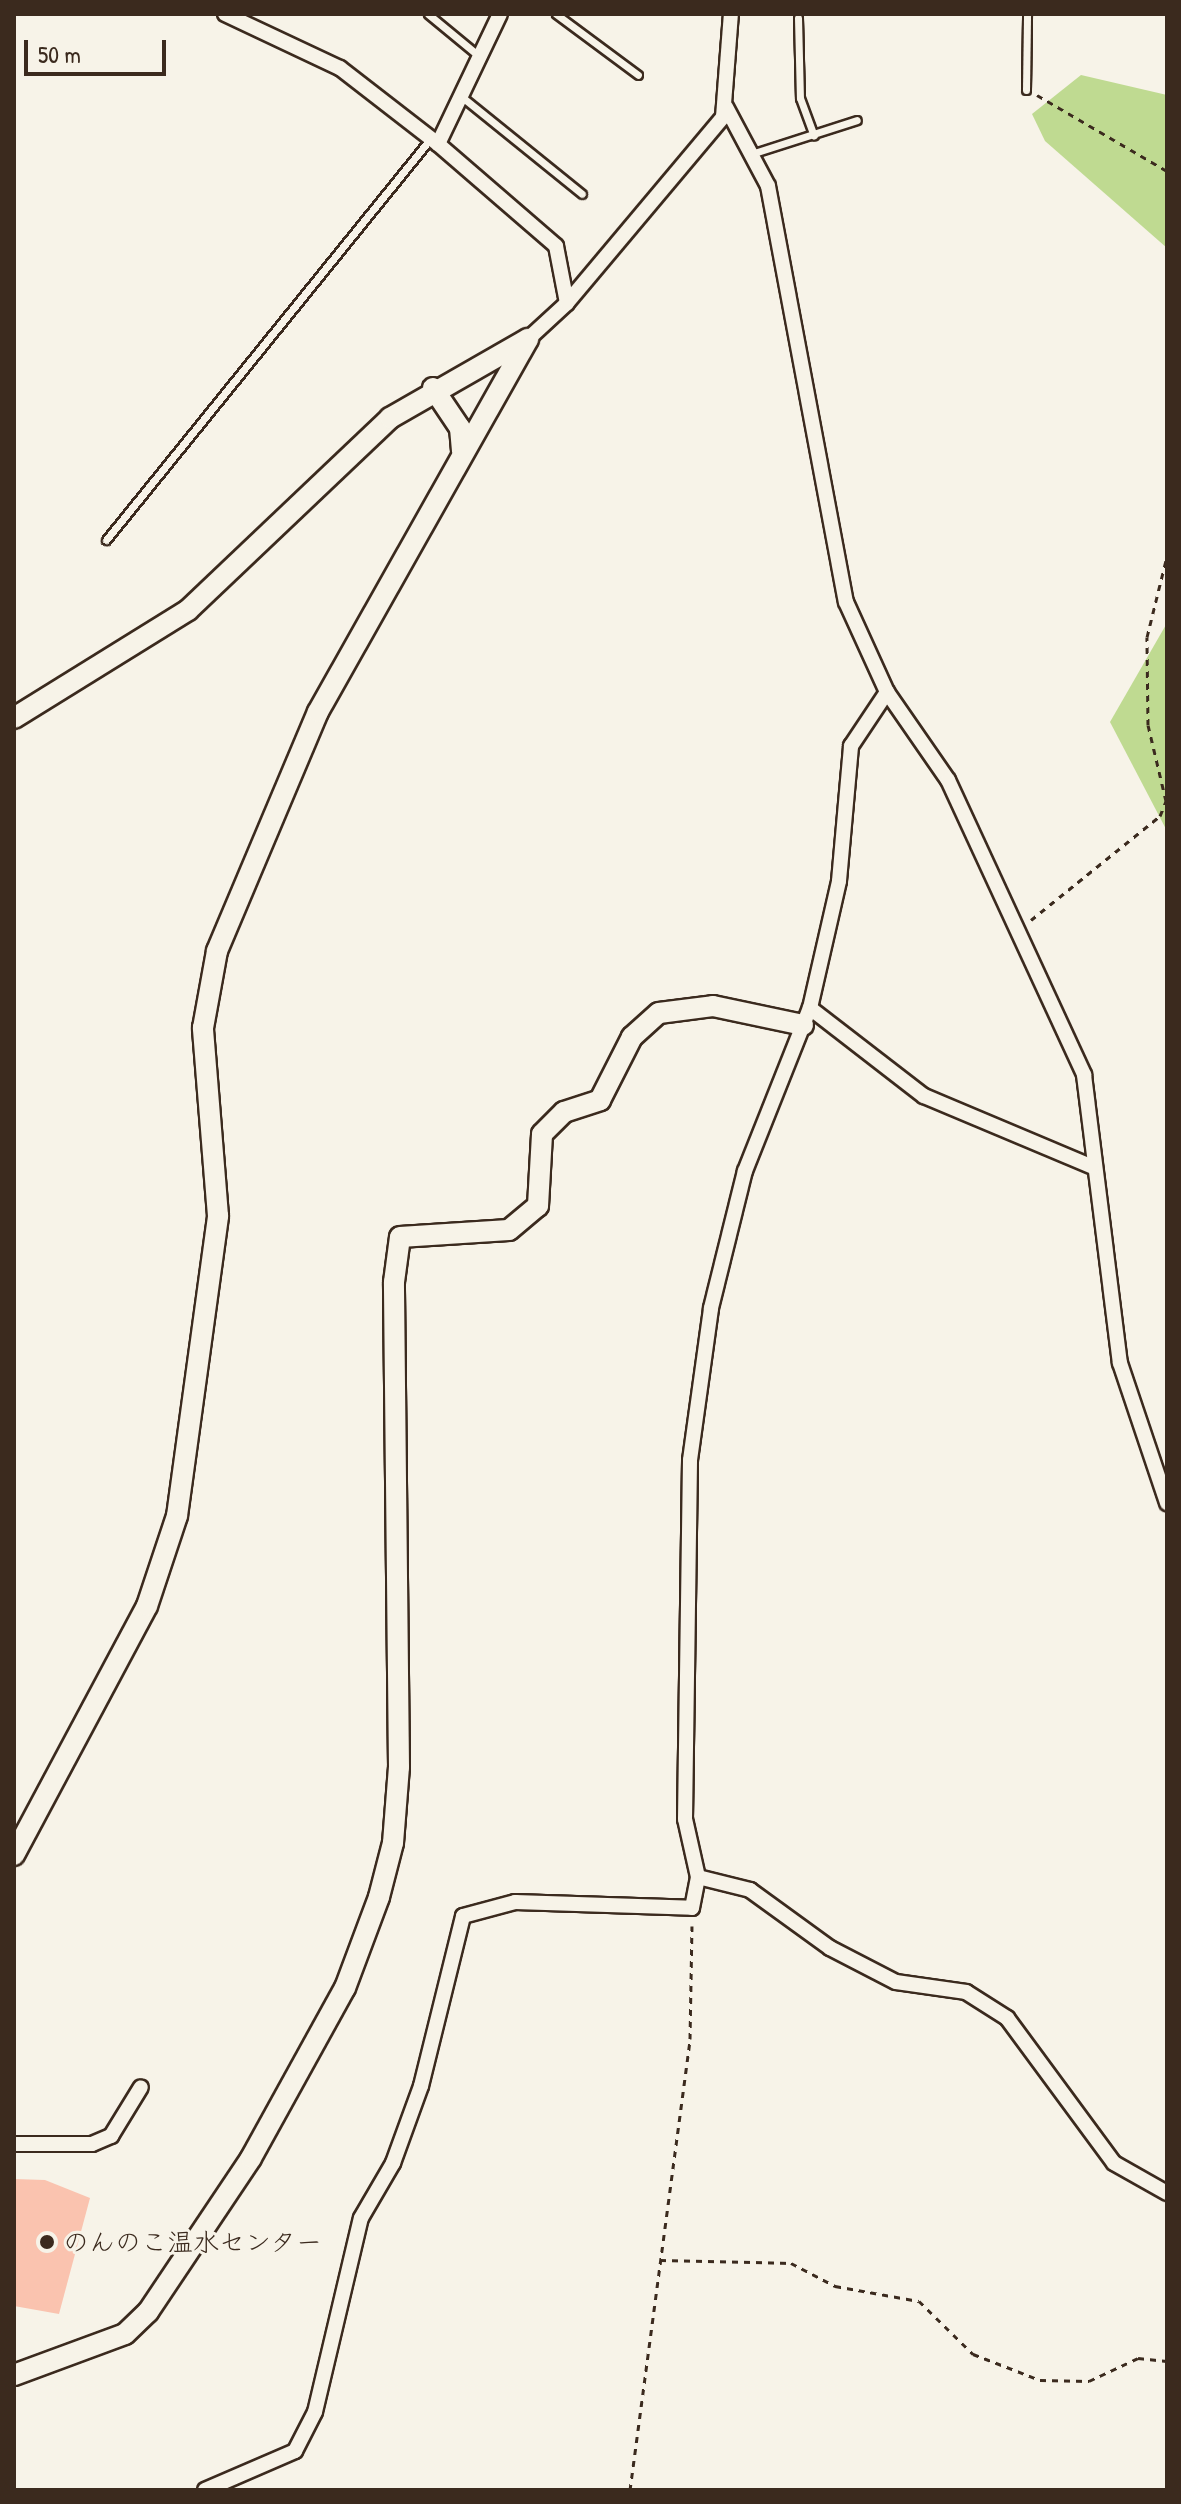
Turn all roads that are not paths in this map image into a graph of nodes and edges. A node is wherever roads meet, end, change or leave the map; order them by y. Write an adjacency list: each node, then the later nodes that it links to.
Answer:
1 (225, 14): 15 (street)
2 (428, 14): 8 (lane)
3 (500, 14): 8 (street)
4 (556, 14): 9 (lane)
5 (731, 14): 12 (street)
6 (1027, 14): 10 (lane)
7 (798, 18): 14 (lane)
8 (481, 58): 11 (street)
9 (638, 75)
10 (1026, 90)
11 (462, 97): 15 (street); 17 (lane)
12 (726, 107): 16 (street); 18 (street)
13 (857, 120): 14 (lane)
14 (814, 136): 16 (lane)
15 (434, 141): 18 (street); 22 (lane)
16 (751, 154): 23 (street)
17 (582, 194)
18 (567, 303): 19 (street)
19 (528, 339): 20 (street); 21 (street)
20 (433, 388): 21 (street); 24 (street)
21 (462, 451): 28 (street)
22 (106, 540)
23 (887, 692): 25 (street); 26 (street)
24 (14, 718)
25 (807, 1016): 26 (street); 29 (street); 33 (street)
26 (1093, 1167): 27 (street)
27 (1167, 1503)
28 (14, 1855)
29 (698, 1877): 32 (street); 34 (street)
30 (141, 2087): 31 (street)
31 (14, 2144)
32 (1167, 2193)
33 (14, 2375)
34 (205, 2490)

